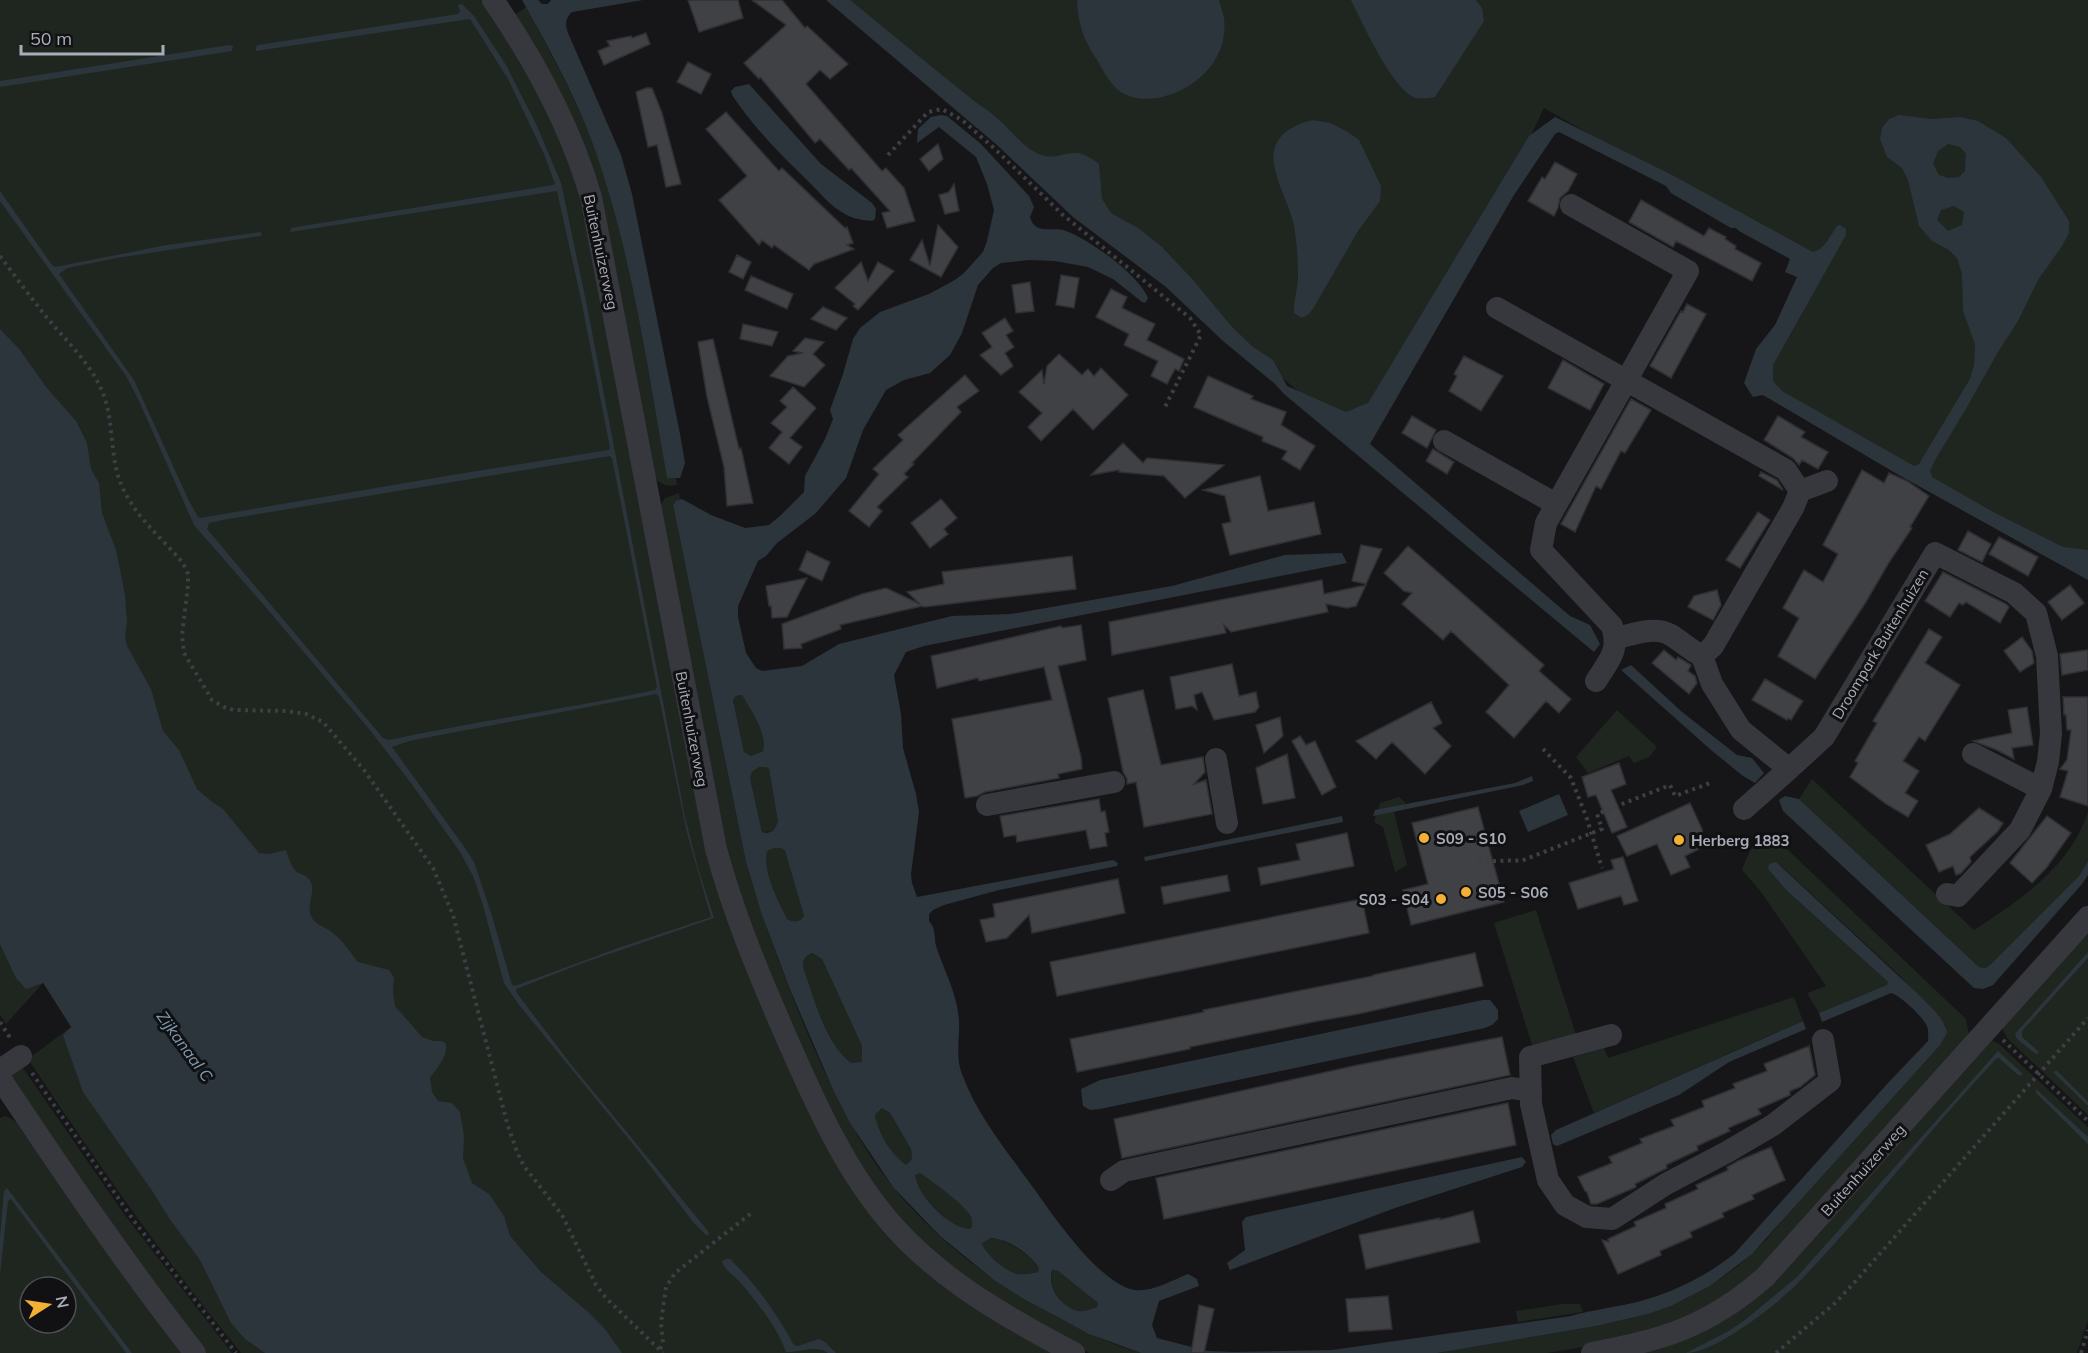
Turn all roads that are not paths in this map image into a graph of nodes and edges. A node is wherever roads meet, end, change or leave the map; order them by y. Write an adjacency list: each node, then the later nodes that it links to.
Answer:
1 (493, 0): 30 (street, Buitenhuizerweg)
2 (1571, 205): 4 (street)
3 (1497, 308): 4 (street)
4 (1625, 381): 7 (street); 8 (street)
5 (1444, 441): 8 (street)
6 (1827, 481): 7 (street)
7 (1800, 490): 10 (street)
8 (1556, 504): 9 (street)
9 (1616, 638): 10 (street); 11 (street)
10 (1702, 656): 14 (street)
11 (1596, 681)
12 (1973, 754): 16 (street)
13 (1216, 759): 19 (street)
14 (1790, 769): 16 (street, Droompark Buitenhuizen); 18 (street)
15 (1114, 783): 17 (street)
16 (2041, 789): 20 (street, Droompark Buitenhuizen)
17 (987, 805)
18 (1744, 809)
19 (1227, 823)
20 (1947, 894)
21 (2088, 917): 31 (street, Buitenhuizerweg)
22 (1611, 1035): 27 (street)
23 (1823, 1040): 27 (street)
24 (21, 1056): 25 (street)
25 (0, 1070)
26 (0, 1078): 29 (street)
27 (1531, 1091): 28 (street)
28 (1111, 1180)
29 (195, 1353)
30 (1074, 1353)
31 (1592, 1353)

